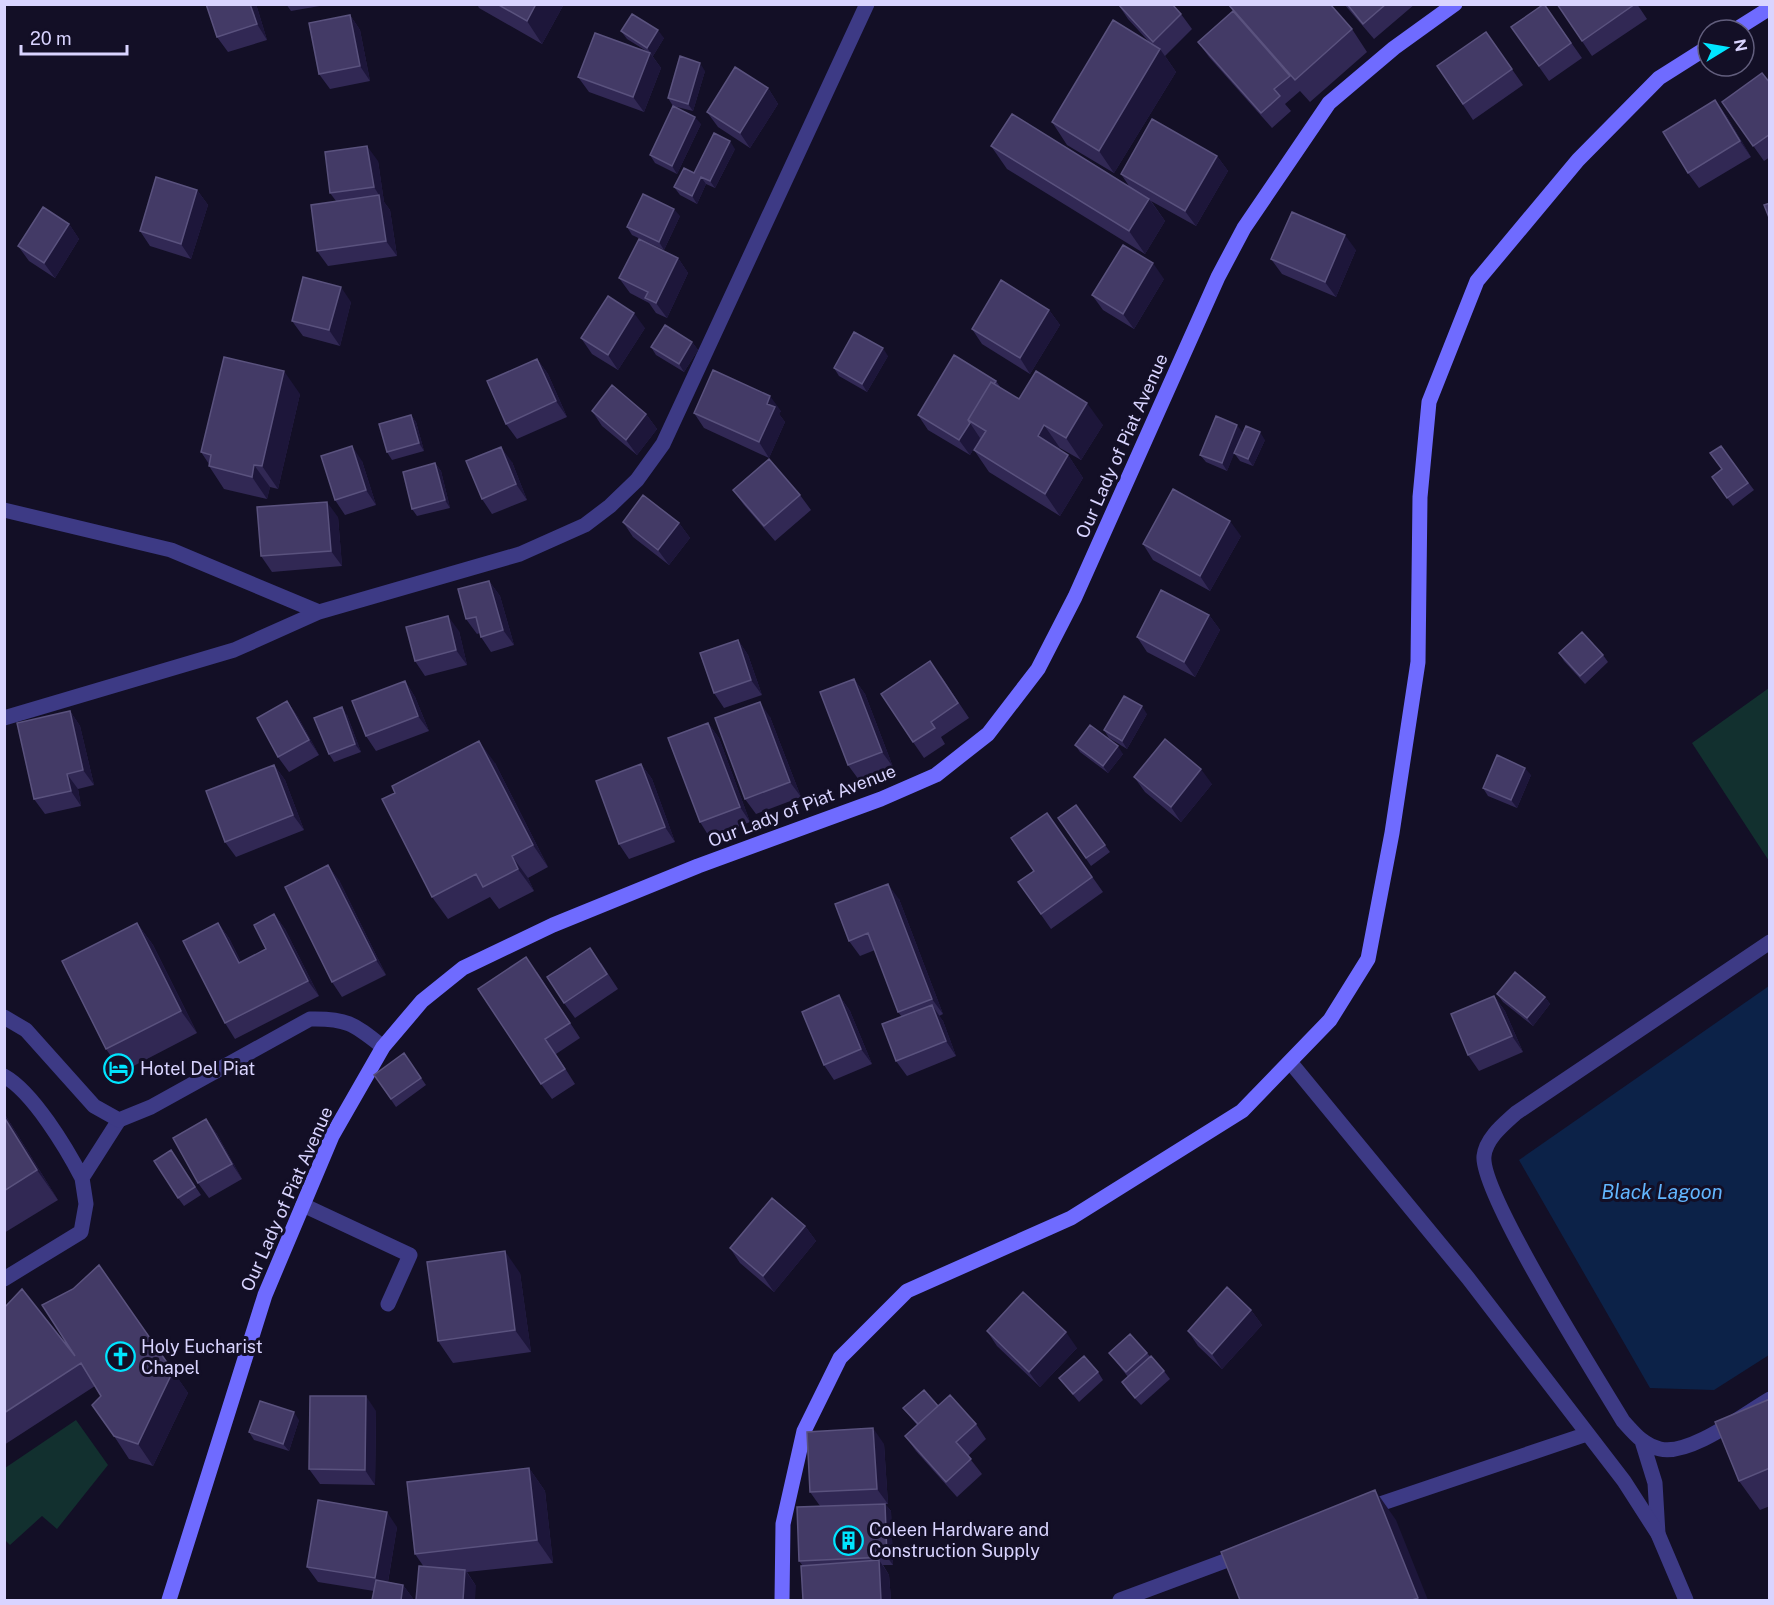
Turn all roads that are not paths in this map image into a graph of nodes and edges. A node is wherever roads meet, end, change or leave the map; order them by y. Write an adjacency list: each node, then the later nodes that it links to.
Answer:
1 (867, 4): 7 (street)
2 (1455, 4): 11 (street, Our Lady of Piat Avenue)
3 (1770, 8): 4 (street)
4 (1754, 18)
5 (1696, 55): 12 (street)
6 (4, 510): 7 (street)
7 (319, 612): 8 (street)
8 (4, 718)
9 (1770, 942): 21 (street)
10 (4, 1017): 14 (street)
11 (383, 1047): 14 (street); 16 (street, Our Lady of Piat Avenue)
12 (1291, 1063): 20 (street); 26 (street)
13 (4, 1076): 15 (street)
14 (119, 1120): 15 (street)
15 (82, 1178): 17 (street)
16 (303, 1205): 18 (street); 25 (street, Our Lady of Piat Avenue)
17 (4, 1279)
18 (388, 1304)
19 (1770, 1399): 21 (street)
20 (1587, 1434): 22 (street); 23 (street)
21 (1641, 1441): 23 (street)
22 (1354, 1513)
23 (1658, 1534): 28 (street)
24 (1256, 1550): 27 (street)
25 (169, 1600)
26 (782, 1600)
27 (1120, 1600)
28 (1686, 1600)

